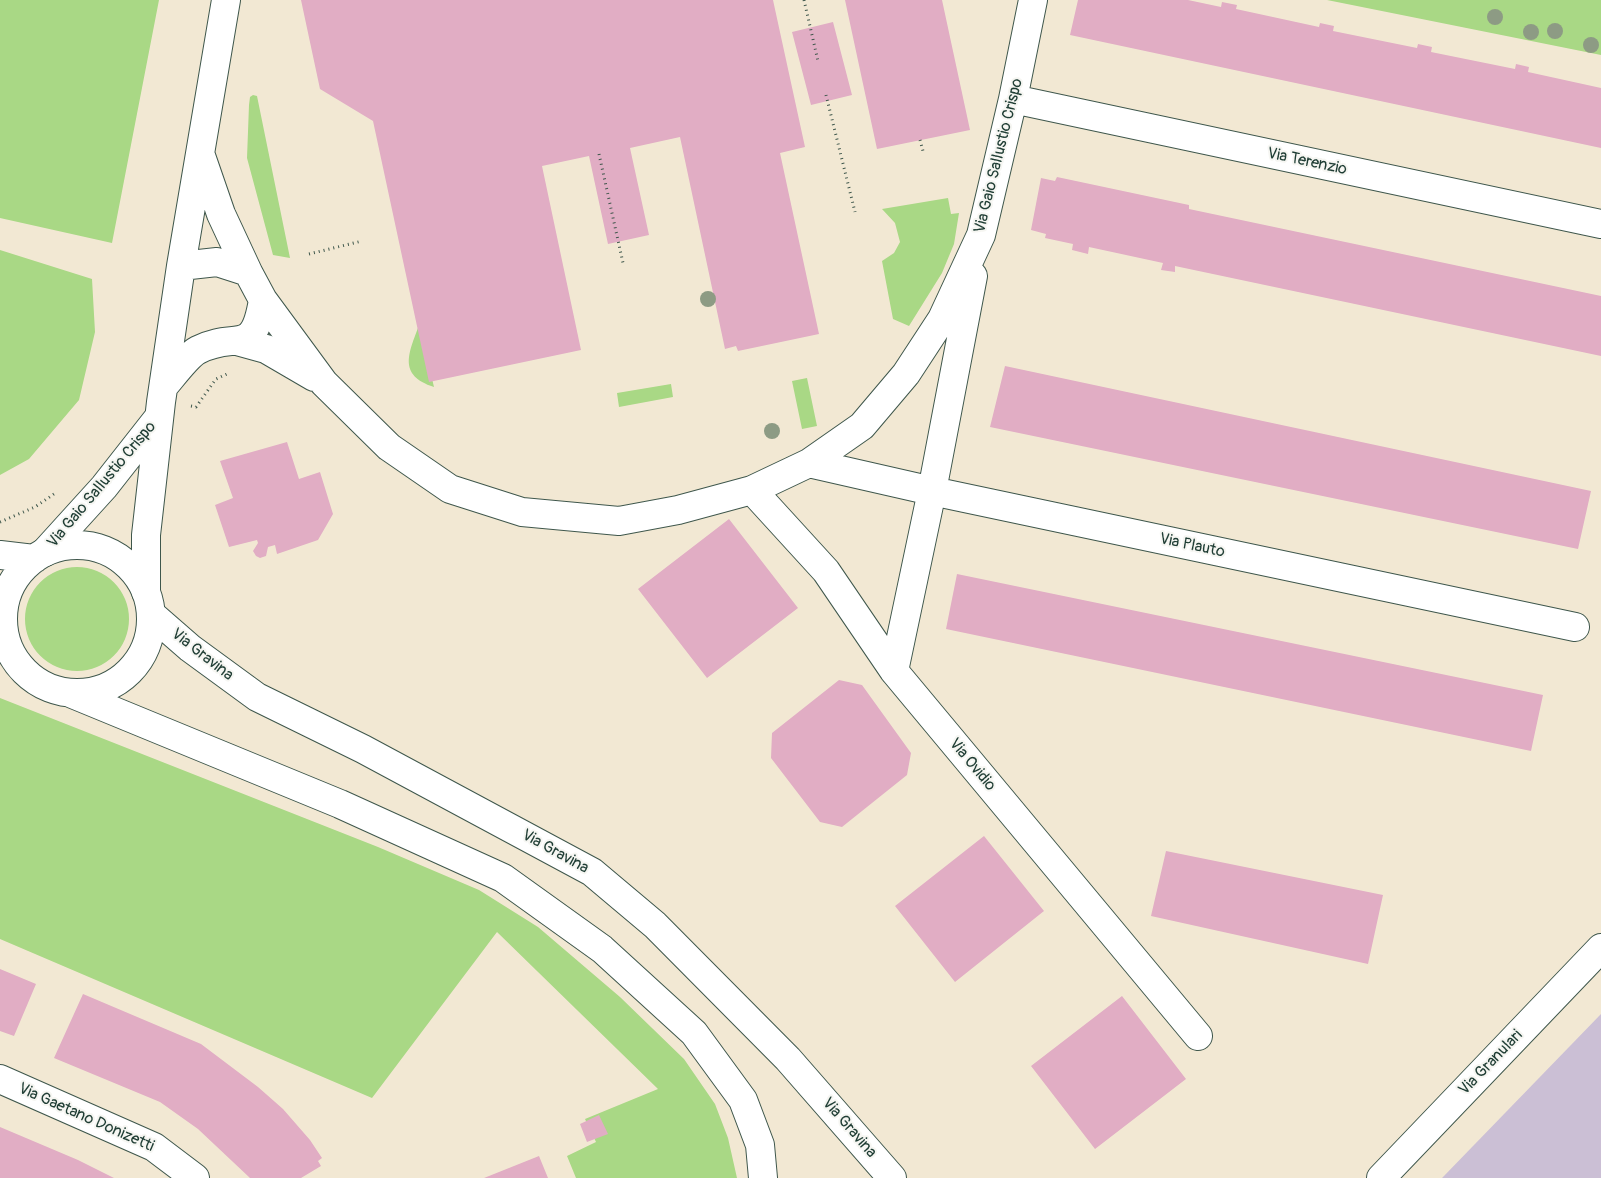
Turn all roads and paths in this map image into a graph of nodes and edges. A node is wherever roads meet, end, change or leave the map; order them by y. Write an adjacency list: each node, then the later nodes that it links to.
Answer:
1 (226, 0): 9 (street, Via Gaio Sallustio Crispo)
2 (804, 0): 4 (path)
3 (1034, 0): 6 (street, Via Gaio Sallustio Crispo)
4 (818, 61)
5 (826, 95): 11 (path)
6 (1013, 100): 12 (street, Via Terenzio); 13 (street, Via Gaio Sallustio Crispo)
7 (920, 140): 8 (path)
8 (922, 151)
9 (200, 153): 17 (street, Via Gaio Sallustio Crispo); 18 (street, Via Gaio Sallustio Crispo)
10 (599, 154): 16 (path)
11 (856, 212)
12 (1601, 224)
13 (981, 235): 24 (street, Via Gaio Sallustio Crispo); 27 (street)
14 (362, 242): 15 (path)
15 (309, 254)
16 (623, 262)
17 (181, 266): 18 (street); 23 (street, Via Gaio Sallustio Crispo)
18 (248, 272): 19 (street, Via Gaio Sallustio Crispo)
19 (263, 300): 20 (street, Via Gaio Sallustio Crispo); 22 (street, Via Gaio Sallustio Crispo)
20 (237, 341): 22 (street, Via Gaio Sallustio Crispo); 23 (street, Via Gaio Sallustio Crispo)
21 (234, 371): 23 (path)
22 (324, 383): 25 (street, Via Gaio Sallustio Crispo)
23 (161, 402): 30 (street, Via Gaio Sallustio Crispo); 31 (street, Via Gaio Sallustio Crispo)
24 (809, 462): 25 (street, Via Gaio Sallustio Crispo); 27 (street, Via Plauto)
25 (752, 490): 34 (street, Via Ovidio)
26 (60, 491): 28 (path)
27 (932, 491): 32 (street, Via Plauto); 34 (street)
28 (0, 522)
29 (0, 555): 30 (street)
30 (40, 555): 31 (street); 35 (street)
31 (149, 603): 36 (street); 42 (street, Via Gravina)
32 (1575, 628)
33 (0, 669): 35 (street)
34 (894, 671): 38 (street, Via Ovidio)
35 (30, 677): 36 (street)
36 (70, 693): 41 (street)
37 (1601, 948): 43 (street, Via Granulari)
38 (1198, 1036)
39 (0, 1079): 40 (street, Via Gaetano Donizetti)
40 (195, 1178)
41 (763, 1178)
42 (892, 1178)
43 (1381, 1178)

